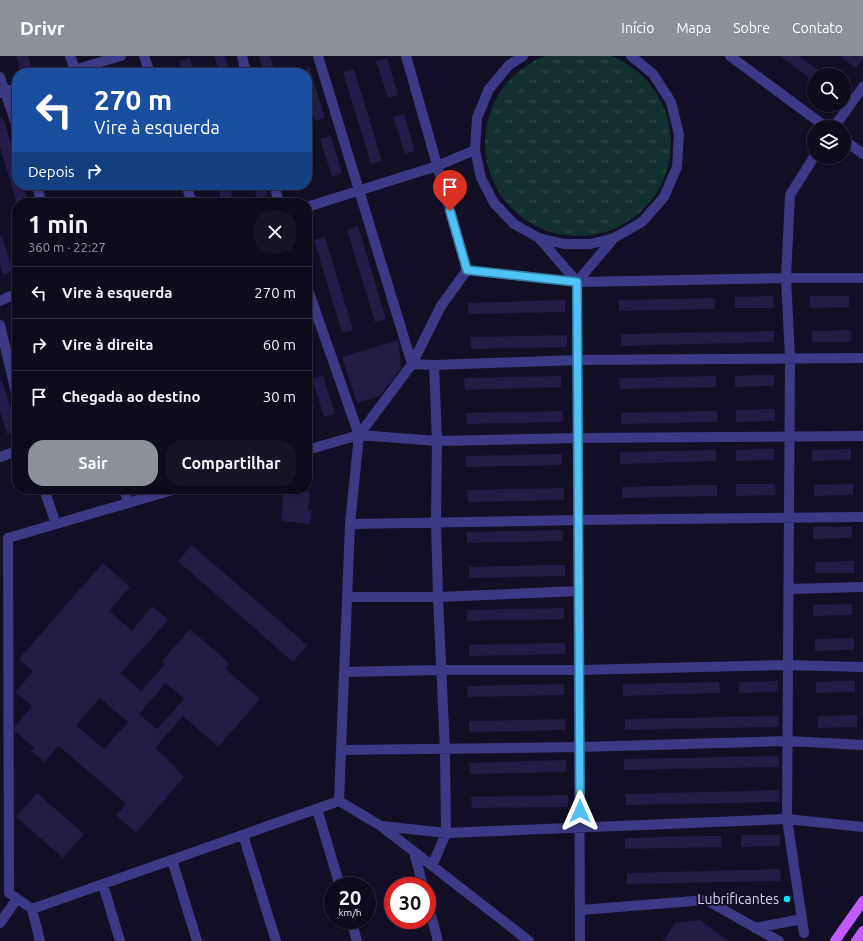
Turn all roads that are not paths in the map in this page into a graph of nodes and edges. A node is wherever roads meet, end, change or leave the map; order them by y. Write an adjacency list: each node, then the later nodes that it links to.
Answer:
1 (70, 56): 10 (street)
2 (121, 56): 11 (street)
3 (144, 56): 12 (street)
4 (242, 56): 13 (street)
5 (318, 56): 25 (street)
6 (406, 56): 24 (street)
7 (523, 56): 21 (street)
8 (631, 56): 28 (street)
9 (730, 56): 18 (street)
10 (73, 68)
11 (81, 68)
12 (148, 68)
13 (245, 68)
14 (0, 76): 16 (street)
15 (863, 87): 19 (street)
16 (3, 92): 17 (street)
17 (12, 114)
18 (817, 120)
19 (839, 120)
20 (851, 145): 22 (street)
21 (474, 150): 24 (street); 27 (street)
22 (863, 154)
23 (810, 164): 30 (street)
24 (437, 166): 25 (street); 29 (street)
25 (358, 190): 26 (street); 40 (street)
26 (312, 205)
27 (539, 238): 28 (street); 32 (street)
28 (614, 238): 32 (street)
29 (467, 270): 32 (street); 40 (street)
30 (786, 278): 31 (street); 32 (street); 37 (street)
31 (863, 278)
32 (577, 282): 39 (street)
33 (12, 295): 34 (street)
34 (0, 301)
35 (312, 301): 43 (street)
36 (0, 325): 42 (street)
37 (790, 358): 38 (street); 39 (street); 45 (street)
38 (863, 358)
39 (577, 360): 41 (street); 46 (street)
40 (412, 364): 41 (street); 43 (street)
41 (434, 365): 47 (street)
42 (12, 376)
43 (359, 435): 47 (street); 48 (street); 60 (street)
44 (863, 436): 45 (street)
45 (790, 437): 46 (street); 55 (street)
46 (578, 438): 47 (street); 57 (street)
47 (437, 441): 58 (street)
48 (312, 449)
49 (12, 453): 50 (street)
50 (0, 457)
51 (46, 494): 59 (street)
52 (125, 494): 54 (street)
53 (159, 494): 54 (street)
54 (128, 503): 59 (street)
55 (789, 517): 56 (street); 57 (street); 64 (street)
56 (863, 517)
57 (578, 520): 58 (street); 65 (street)
58 (436, 522): 60 (street); 67 (street)
59 (56, 524): 61 (street)
60 (350, 524): 66 (street)
61 (4, 536): 62 (street)
62 (4, 581): 68 (street)
63 (863, 588): 64 (street)
64 (789, 589): 69 (street)
65 (579, 591): 67 (street); 72 (street)
66 (347, 597): 67 (street); 73 (street)
67 (438, 597): 71 (street)
68 (4, 658): 74 (street)
69 (788, 665): 70 (street); 72 (street); 75 (street)
70 (863, 667)
71 (441, 670): 72 (street); 73 (street); 79 (street)
72 (579, 670): 77 (street)
73 (344, 672): 78 (street)
74 (4, 734): 82 (street)
75 (788, 741): 76 (street); 77 (street); 83 (street)
76 (863, 745)
77 (580, 747): 79 (street); 85 (street)
78 (341, 750): 79 (street); 80 (street)
79 (445, 750): 87 (street)
80 (339, 801): 81 (street); 84 (street)
81 (317, 809): 88 (street); 92 (street)
82 (4, 812): 95 (street)
83 (787, 819): 85 (street); 86 (street); 100 (street)
84 (381, 826): 87 (street); 89 (street)
85 (580, 827): 87 (street); 99 (street)
86 (863, 827)
87 (446, 833): 91 (street)
88 (244, 835): 90 (street); 110 (street)
89 (414, 852): 91 (street); 93 (street)
90 (172, 860): 94 (street); 109 (street)
91 (432, 866): 113 (street)
92 (337, 877)
93 (421, 877)
94 (103, 885): 98 (street); 108 (street)
95 (5, 893): 96 (street)
96 (18, 899): 98 (street); 101 (street)
97 (863, 901): 116 (main road)
98 (32, 909): 107 (street)
99 (581, 910): 102 (street); 114 (street)
100 (802, 919): 102 (street); 106 (street)
101 (0, 923)
102 (756, 928): 115 (street)
103 (354, 929): 111 (street)
104 (435, 929): 112 (street)
105 (863, 932): 117 (main road)
106 (804, 933)
107 (40, 941)
108 (120, 941)
109 (196, 941)
110 (276, 941)
111 (357, 941)
112 (438, 941)
113 (529, 941)
114 (580, 941)
115 (780, 941)
116 (835, 941)
117 (856, 941)

